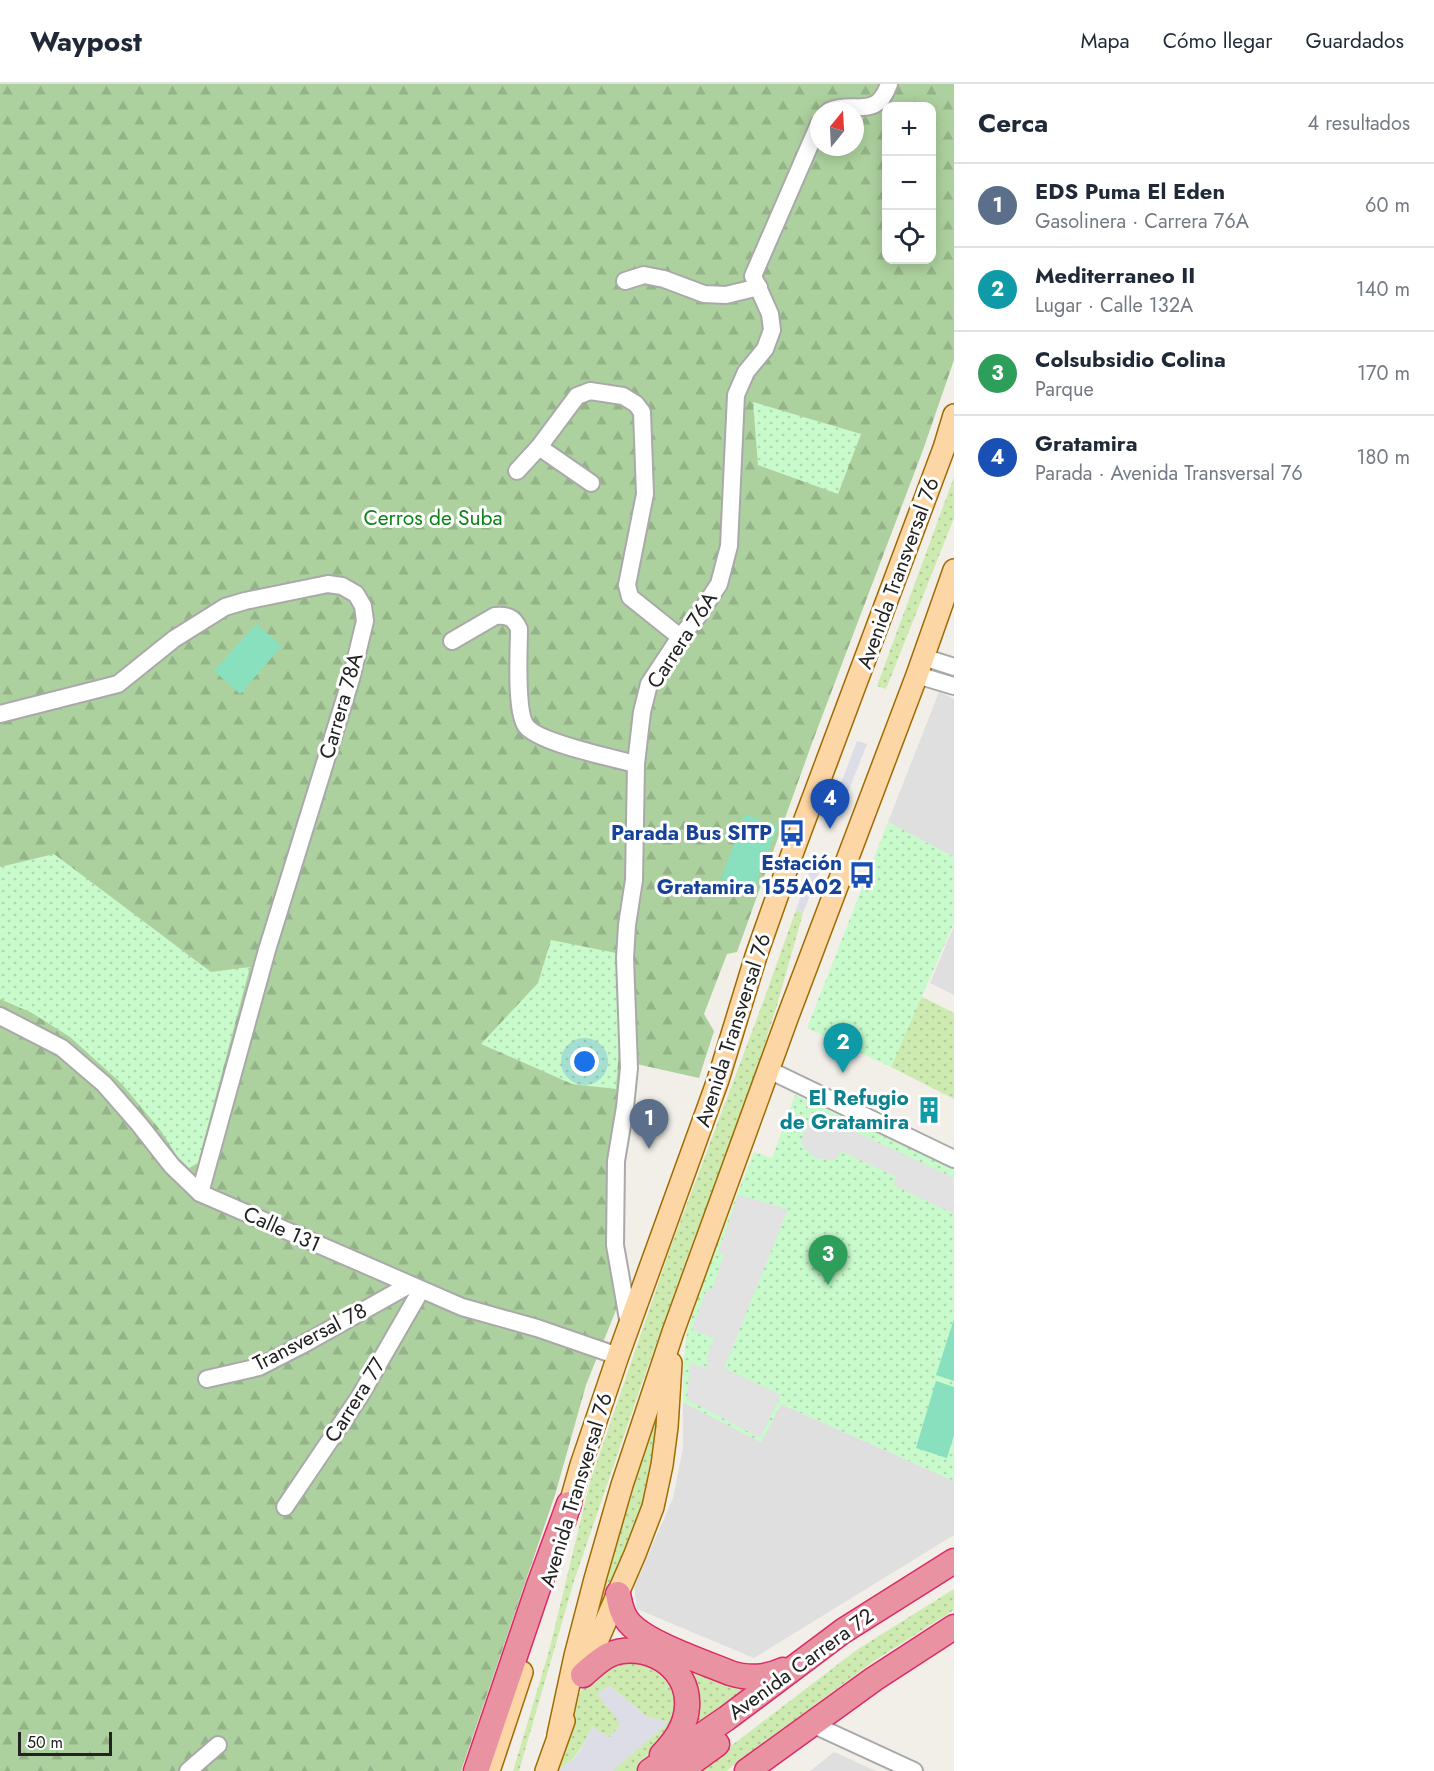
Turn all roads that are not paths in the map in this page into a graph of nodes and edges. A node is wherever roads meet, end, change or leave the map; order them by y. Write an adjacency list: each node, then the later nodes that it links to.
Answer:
1 (889, 84): 2 (street)
2 (864, 107)
3 (810, 143): 5 (street, Carrera 76A)
4 (625, 281): 5 (street)
5 (759, 287): 11 (street, Carrera 76A)
6 (954, 415): 23 (main road, Avenida Transversal 76)
7 (539, 447): 8 (street); 9 (street); 11 (street)
8 (517, 471)
9 (591, 483)
10 (954, 570): 13 (main road, Avenida Transversal 76)
11 (680, 638): 17 (street, Carrera 76A)
12 (452, 641): 17 (street)
13 (920, 666): 14 (street); 15 (street); 19 (main road, Avenida Transversal 76)
14 (954, 667)
15 (954, 686)
16 (0, 714): 21 (street, Carrera 78A)
17 (636, 764): 23 (street, Carrera 76A)
18 (0, 1016): 21 (street, Calle 131)
19 (769, 1070): 20 (street); 24 (main road, Avenida Transversal 76)
20 (954, 1159)
21 (200, 1193): 22 (street, Calle 131)
22 (415, 1287): 25 (street, Calle 131); 26 (street, Transversal 78); 28 (street, Carrera 77)
23 (629, 1326): 25 (main road, Avenida Transversal 76)
24 (673, 1332): 31 (main road, Avenida Transversal 76); 36 (main road, Avenida Transversal 76)
25 (618, 1356): 27 (main road, Avenida Transversal 76)
26 (207, 1379)
27 (569, 1504): 40 (highway); 41 (main road, Avenida Transversal 76)
28 (285, 1507)
29 (954, 1561): 33 (highway, Avenida Carrera 72)
30 (954, 1578): 44 (highway, Avenida Carrera 72)
31 (618, 1594): 33 (highway); 34 (main road, Avenida Transversal 76)
32 (954, 1627): 35 (highway)
33 (804, 1659): 43 (highway, Avenida Carrera 72)
34 (583, 1675): 36 (main road, Avenida Transversal 76); 43 (highway)
35 (812, 1724): 37 (highway); 48 (street)
36 (558, 1736): 42 (main road)
37 (792, 1738): 45 (highway); 46 (highway); 47 (main road)
38 (218, 1745): 39 (street)
39 (188, 1771)
40 (476, 1771)
41 (489, 1771)
42 (546, 1771)
43 (648, 1771)
44 (680, 1771)
45 (747, 1771)
46 (756, 1771)
47 (762, 1771)
48 (914, 1771)

